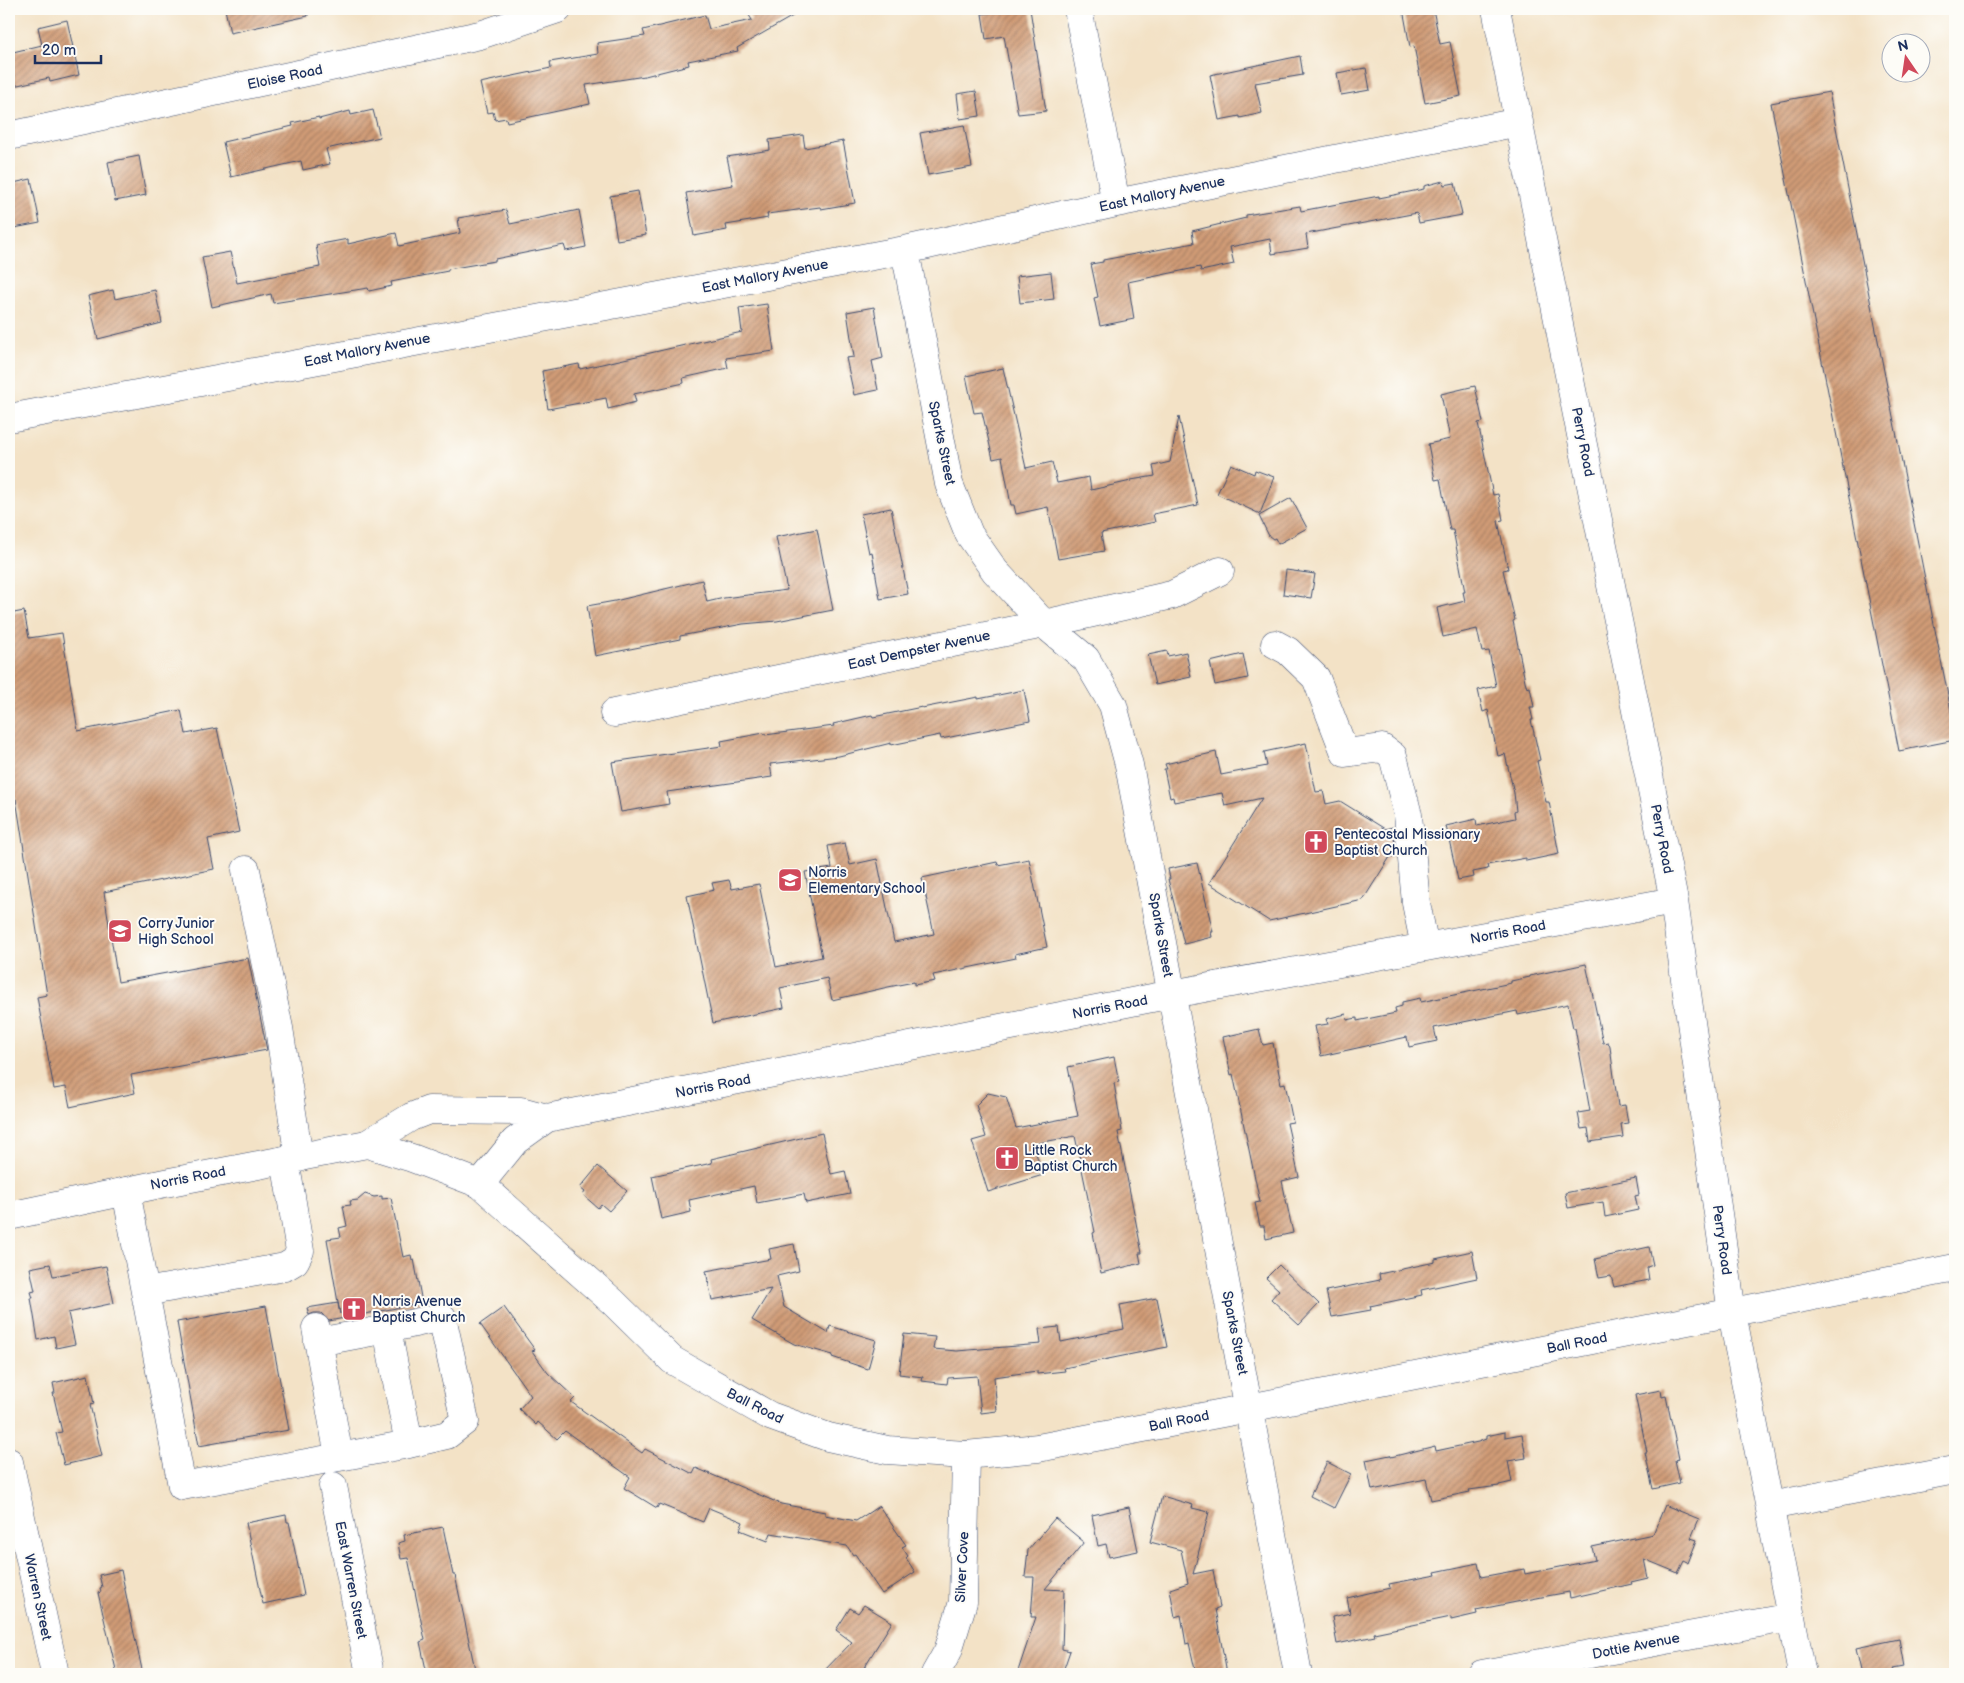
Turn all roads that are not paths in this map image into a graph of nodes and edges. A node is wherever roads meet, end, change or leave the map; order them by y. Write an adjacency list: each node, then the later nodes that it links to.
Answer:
1 (558, 9): 5 (street, Eloise Road)
2 (1078, 9): 6 (street)
3 (1496, 9): 4 (street, Perry Road)
4 (1519, 122): 6 (street, East Mallory Avenue); 14 (street, Perry Road)
5 (9, 136)
6 (1116, 202): 7 (street, East Mallory Avenue)
7 (905, 250): 8 (street, East Mallory Avenue); 10 (street, Sparks Street)
8 (9, 418)
9 (1220, 570): 10 (street, East Dempster Avenue)
10 (1044, 624): 12 (street, East Dempster Avenue); 16 (street, Sparks Street)
11 (1275, 644): 15 (street)
12 (614, 713)
13 (246, 870): 19 (street)
14 (1674, 901): 15 (street, Norris Road); 25 (street, Perry Road)
15 (1425, 947): 16 (street, Norris Road)
16 (1172, 994): 17 (street, Norris Road); 27 (street, Sparks Street)
17 (547, 1118): 18 (street, Norris Road); 20 (street, Norris Road)
18 (367, 1144): 19 (street, Norris Road); 20 (street, Norris Road)
19 (292, 1159): 21 (street, Norris Road); 24 (street)
20 (480, 1184): 29 (street, Ball Road)
21 (126, 1191): 22 (street, Norris Road); 24 (street)
22 (9, 1216)
23 (1955, 1268): 25 (street, Ball Road)
24 (145, 1292): 30 (street)
25 (1732, 1312): 27 (street, Ball Road); 34 (street, Perry Road)
26 (387, 1329): 28 (street); 28 (street); 30 (street)
27 (1249, 1408): 29 (street, Ball Road); 39 (street, Sparks Street)
28 (409, 1444): 30 (street)
29 (966, 1455): 38 (street, Silver Cove)
30 (339, 1457)
31 (9, 1462): 36 (street, Warren Street)
32 (1955, 1470): 34 (street)
33 (333, 1486): 37 (street, East Warren Street)
34 (1770, 1506): 35 (street, Perry Road)
35 (1791, 1617): 40 (street, Dottie Avenue); 41 (street, Perry Road)
36 (55, 1674)
37 (370, 1674)
38 (935, 1674)
39 (1298, 1674)
40 (1482, 1674)
41 (1802, 1674)

